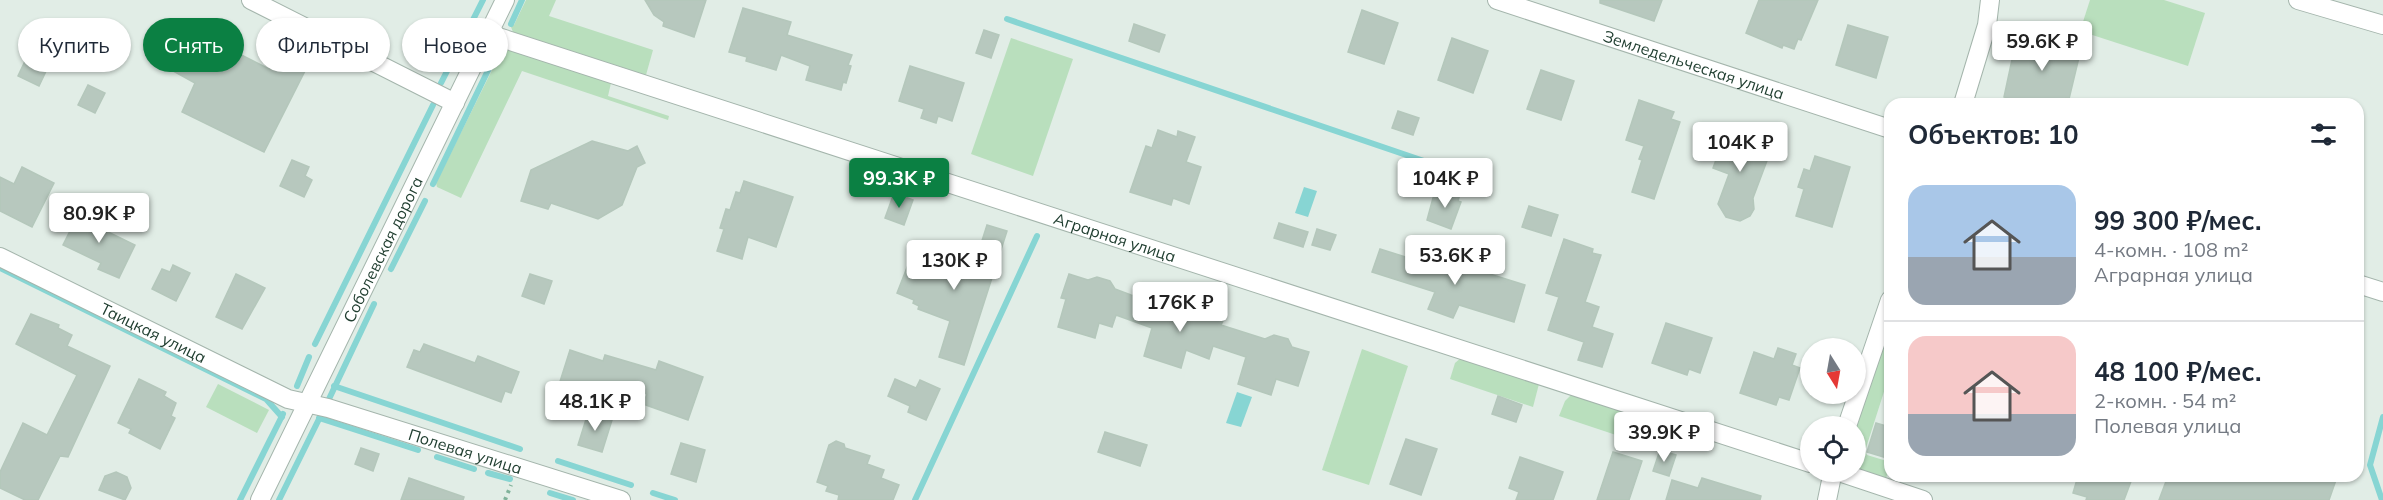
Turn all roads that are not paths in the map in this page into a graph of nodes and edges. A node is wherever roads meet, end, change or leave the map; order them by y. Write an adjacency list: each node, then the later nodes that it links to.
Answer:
1 (250, 0): 11 (street)
2 (505, 0): 6 (street, Соболевская дорога)
3 (1497, 0): 12 (street, Земледельческая улица)
4 (1990, 0): 10 (street)
5 (2298, 0): 7 (street)
6 (497, 18)
7 (2383, 24)
8 (508, 40): 19 (street, Аграрная улица)
9 (471, 72): 11 (street, Соболевская дорога)
10 (1965, 98)
11 (455, 104): 17 (street, Соболевская дорога)
12 (1884, 127)
13 (0, 257): 17 (street, Таицкая улица)
14 (2364, 286): 15 (street)
15 (2383, 292)
16 (1884, 318): 18 (street)
17 (308, 403): 22 (street, Соболевская дорога); 23 (street, Полевая улица)
18 (1850, 416)
19 (1800, 460)
20 (1866, 481): 25 (street)
21 (1832, 482): 24 (street)
22 (260, 500)
23 (621, 500)
24 (1827, 500)
25 (1923, 500)

